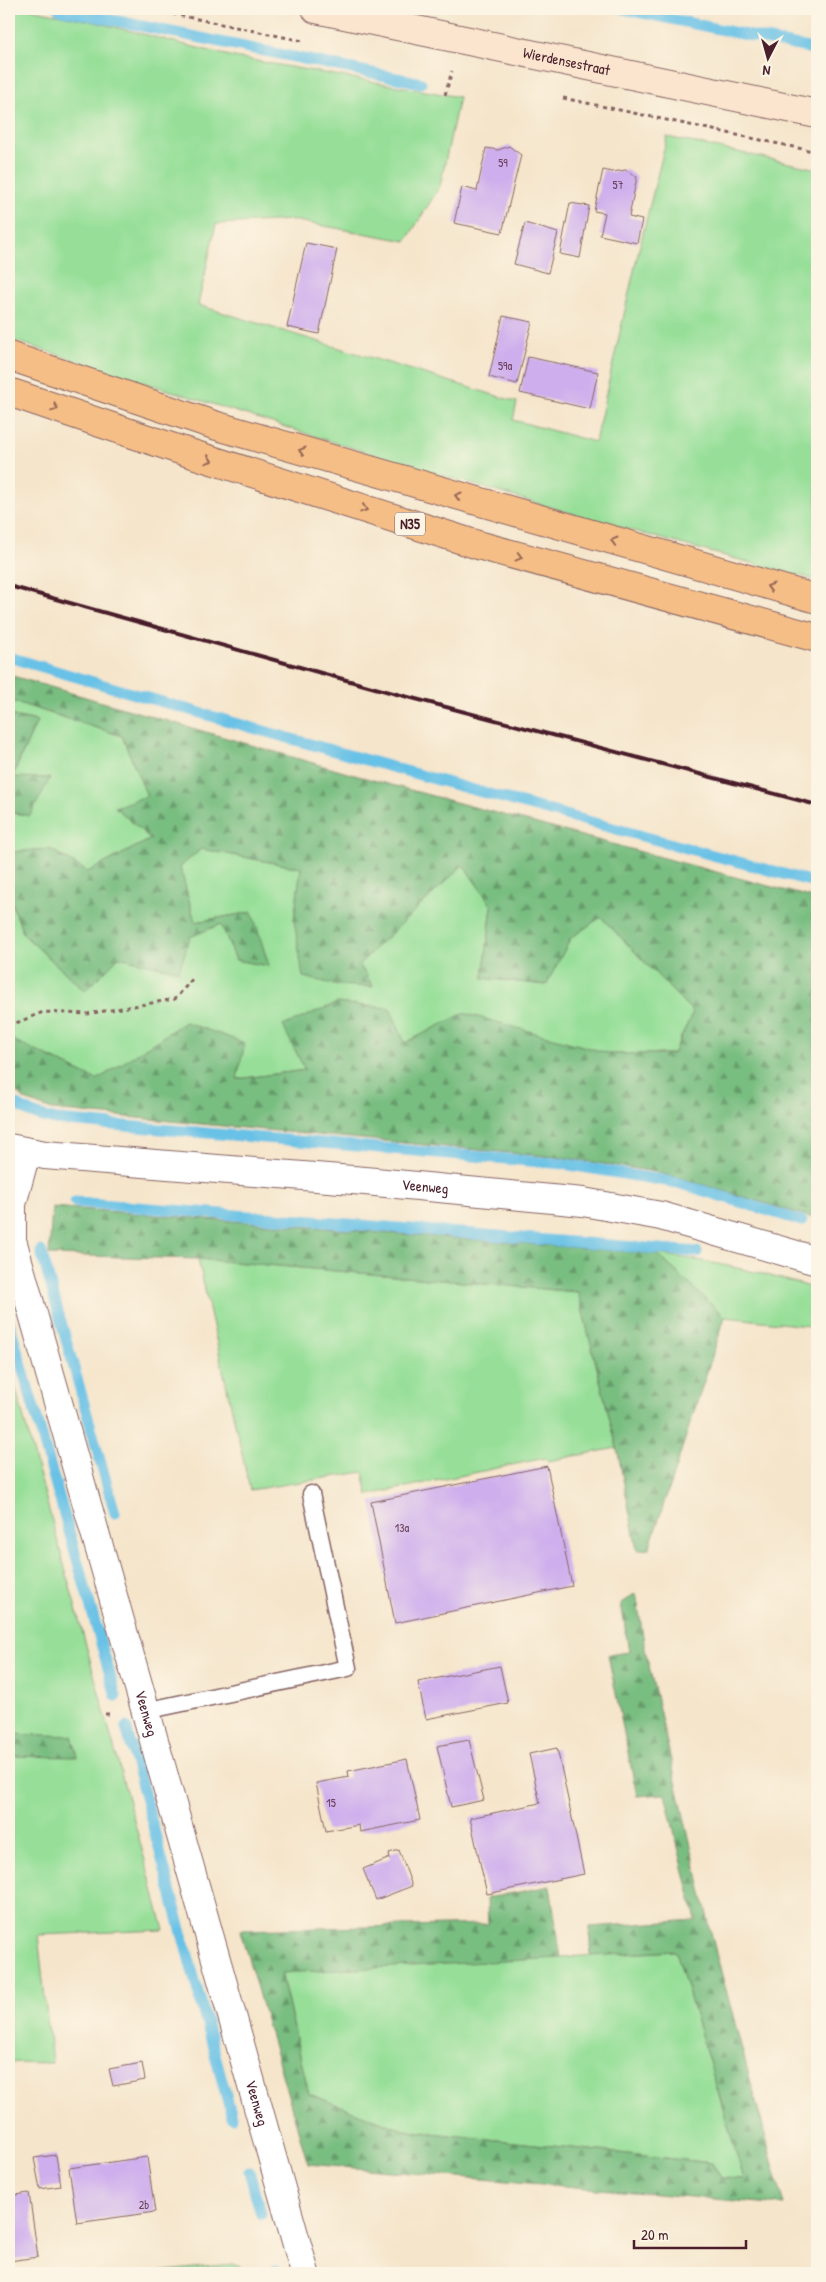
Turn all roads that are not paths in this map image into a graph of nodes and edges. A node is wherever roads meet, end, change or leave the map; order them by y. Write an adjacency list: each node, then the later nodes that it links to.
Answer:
1 (316, 9): 2 (street, Wierdensestraat)
2 (817, 114)
3 (9, 356): 5 (main road, one-way to 3)
4 (9, 392): 6 (main road, N35, one-way to 6)
5 (817, 599)
6 (817, 638)
7 (17, 1150): 8 (street, Veenweg); 10 (street, Veenweg)
8 (817, 1261)
9 (311, 1494): 10 (lane)
10 (146, 1711): 11 (street, Veenweg)
11 (305, 2273)

